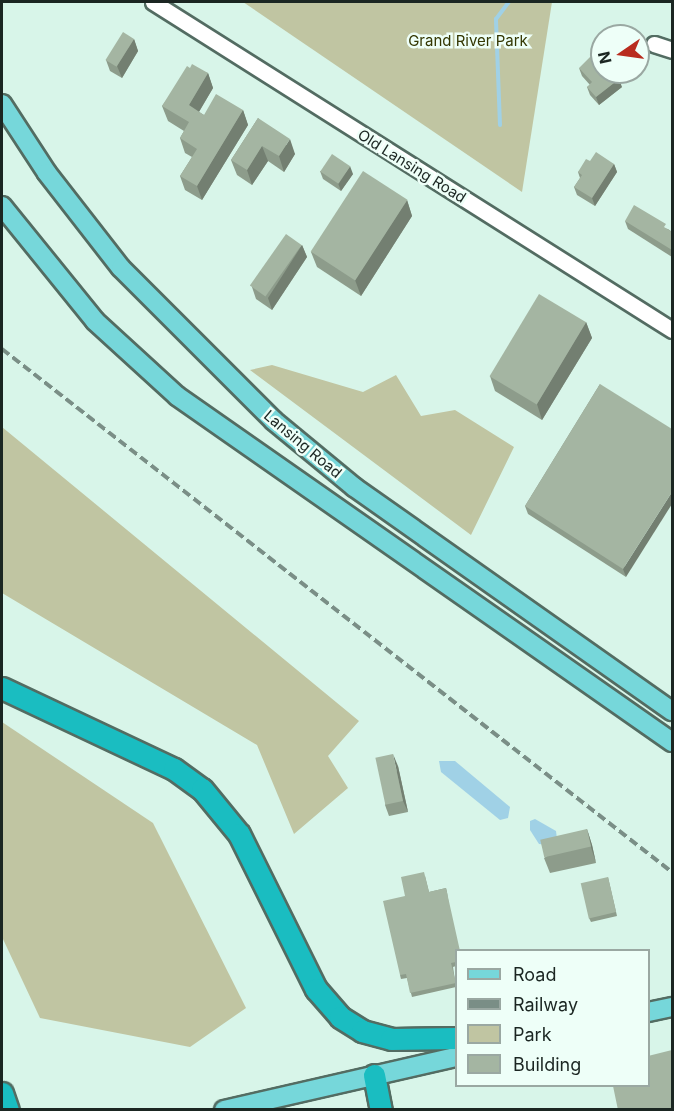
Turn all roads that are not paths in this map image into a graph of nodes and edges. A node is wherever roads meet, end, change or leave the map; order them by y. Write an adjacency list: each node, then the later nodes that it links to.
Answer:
1 (153, 2): 6 (street, Old Lansing Road)
2 (654, 44): 3 (street)
3 (672, 51)
4 (2, 104): 8 (main road, Lansing Road)
5 (2, 206): 9 (main road, Lansing Road)
6 (672, 330)
7 (2, 688): 12 (highway)
8 (672, 711)
9 (672, 742)
10 (672, 1007): 11 (main road)
11 (650, 1012)
12 (455, 1038)
13 (455, 1057): 14 (main road)
14 (374, 1076): 17 (main road); 18 (highway)
15 (2, 1093): 16 (highway)
16 (8, 1110)
17 (224, 1110)
18 (381, 1110)

